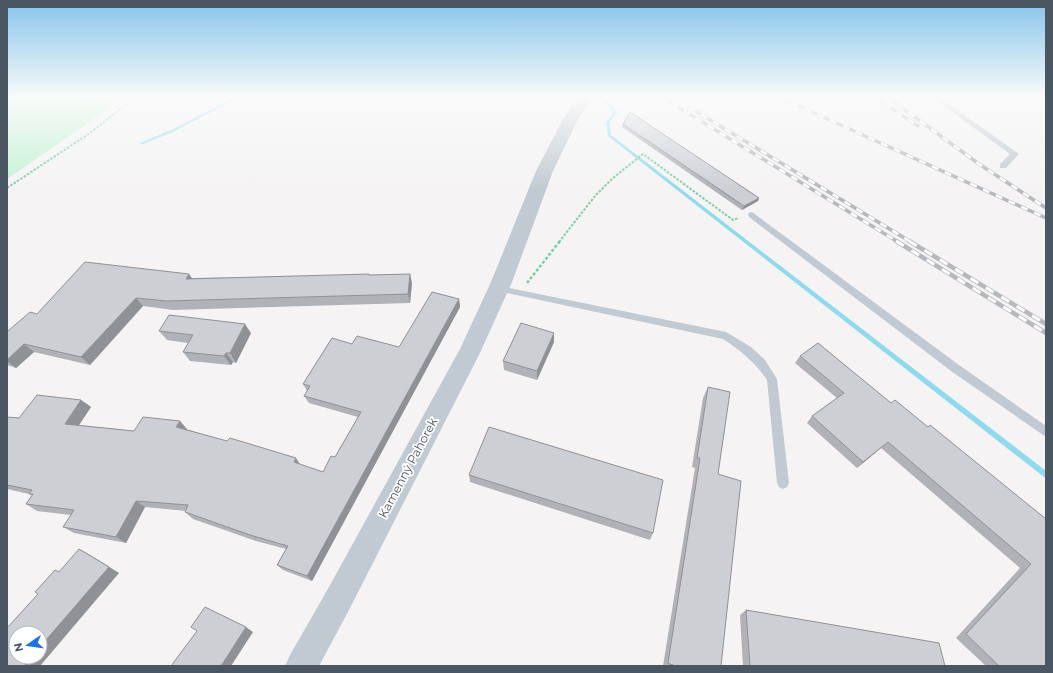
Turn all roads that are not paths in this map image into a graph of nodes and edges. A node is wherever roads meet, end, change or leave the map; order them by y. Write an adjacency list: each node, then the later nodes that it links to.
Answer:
1 (566, 127): 5 (street, Kamenný Pahorek)
2 (978, 127): 3 (lane)
3 (1003, 166)
4 (752, 215): 6 (lane)
5 (509, 283): 7 (lane); 8 (street, Kamenný Pahorek)
6 (1046, 432)
7 (783, 483)
8 (301, 666)

